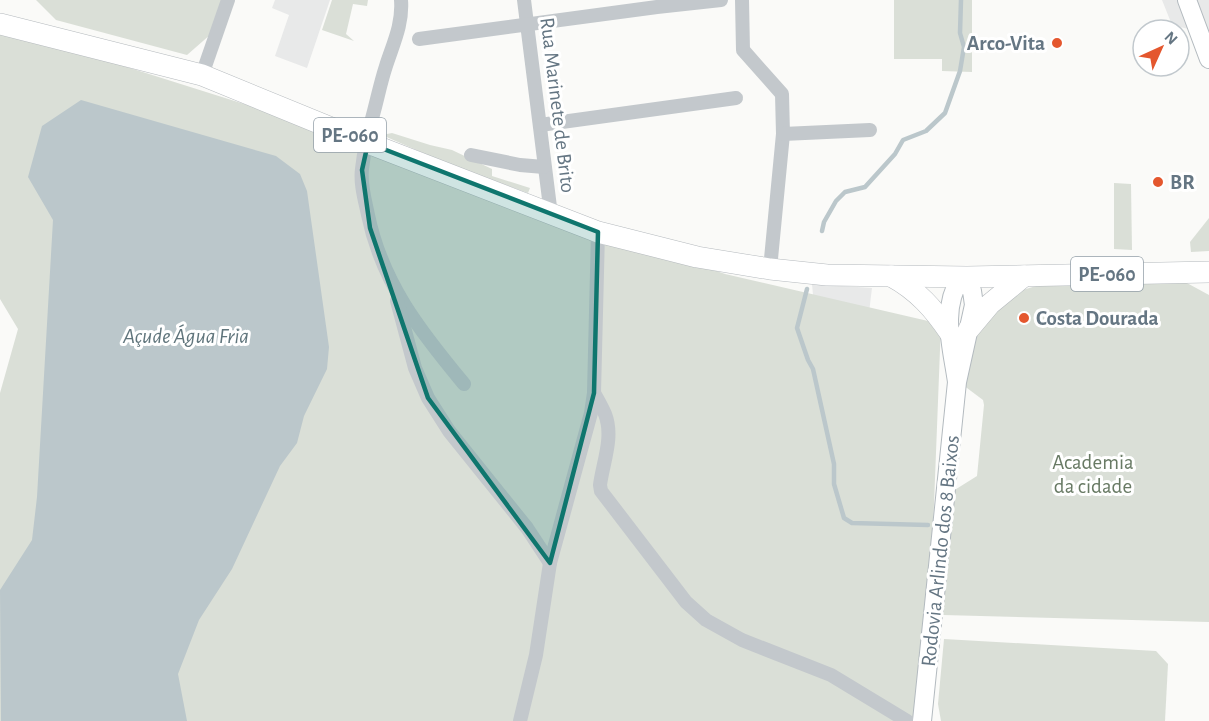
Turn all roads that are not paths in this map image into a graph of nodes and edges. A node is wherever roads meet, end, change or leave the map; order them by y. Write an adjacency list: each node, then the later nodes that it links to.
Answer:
1 (228, 0): 11 (street)
2 (401, 0): 16 (street)
3 (524, 0): 7 (street, Rua Marinete de Brito)
4 (720, 0): 7 (street)
5 (742, 0): 15 (street)
6 (1187, 0): 10 (main road)
7 (527, 23): 9 (street); 13 (street, Rua Marinete de Brito)
8 (0, 24): 11 (main road, PE-060)
9 (419, 39)
10 (1209, 59)
11 (202, 75): 16 (main road, PE-060)
12 (736, 98): 13 (street)
13 (540, 125): 18 (street, Rua Marinete de Brito)
14 (870, 130): 15 (street)
15 (783, 134): 22 (street)
16 (368, 143): 19 (main road, PE-060); 27 (street)
17 (471, 155): 18 (street)
18 (544, 167): 19 (street, Rua Marinete de Brito)
19 (551, 214): 20 (main road, PE-060)
20 (598, 232): 22 (main road, PE-060); 30 (street)
21 (1209, 263): 23 (main road)
22 (770, 269): 24 (main road, PE-060)
23 (1199, 272): 25 (main road, PE-060)
24 (888, 275): 26 (main road, PE-060); 28 (main road)
25 (1024, 276): 26 (main road, PE-060); 28 (main road)
26 (961, 277): 28 (main road, Rodovia Arlindo dos 8 Baixos); 28 (main road, Rodovia Arlindo dos 8 Baixos)
27 (394, 290): 29 (street); 31 (street)
28 (960, 331): 34 (main road, Rodovia Arlindo dos 8 Baixos)
29 (464, 384)
30 (594, 393): 31 (street); 33 (street)
31 (550, 563): 32 (street)
32 (520, 721)
33 (907, 721)
34 (922, 721)

